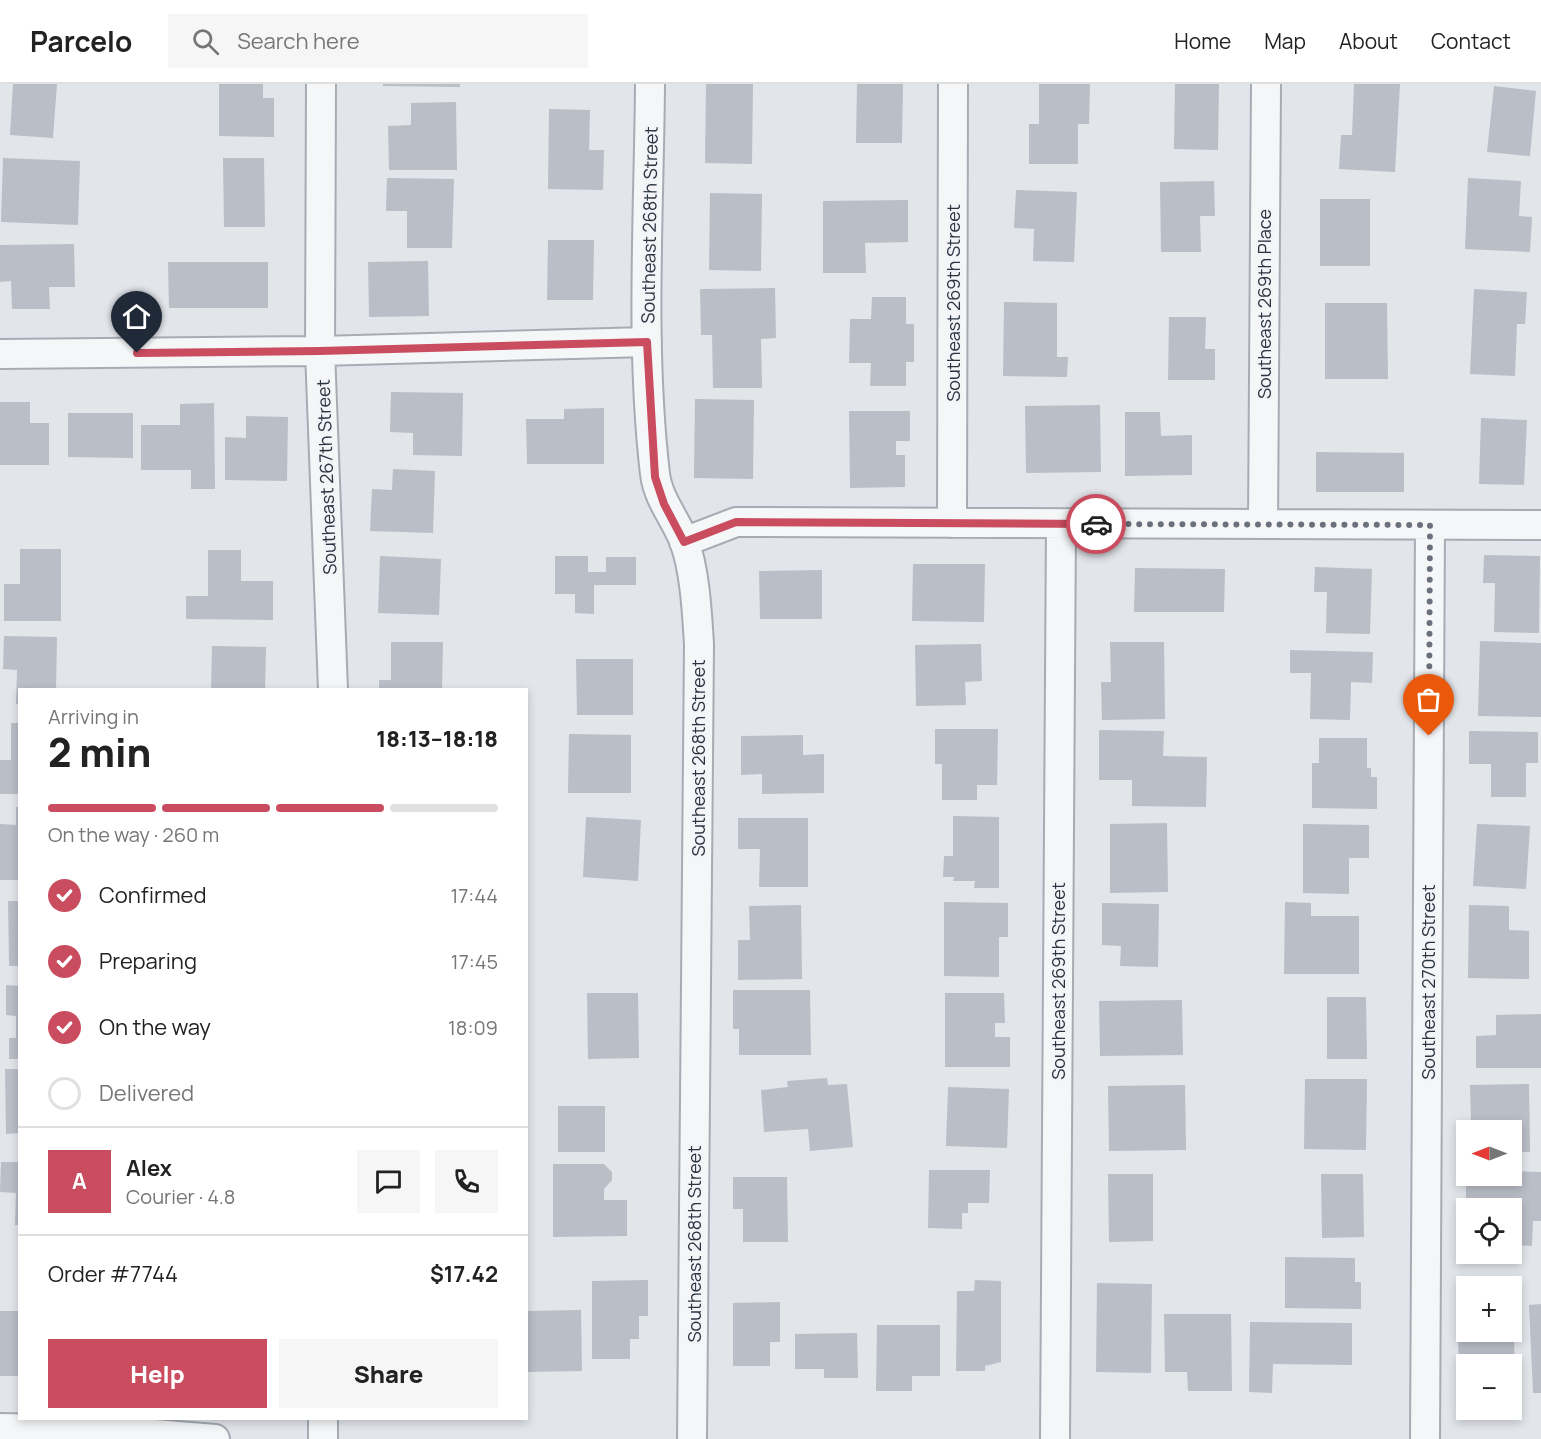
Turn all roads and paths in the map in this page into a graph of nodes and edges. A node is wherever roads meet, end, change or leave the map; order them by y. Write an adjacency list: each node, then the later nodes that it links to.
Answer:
1 (321, 84): 6 (street, Southeast 267th Street)
2 (650, 84): 5 (street, Southeast 268th Street)
3 (953, 84): 8 (street, Southeast 269th Street)
4 (1266, 84): 10 (street, Southeast 269th Place)
5 (647, 342): 6 (street); 13 (street, Southeast 268th Street)
6 (320, 351): 7 (street); 14 (street, Southeast 267th Street)
7 (0, 354)
8 (952, 523): 9 (street); 13 (street)
9 (1061, 524): 10 (street); 20 (street, Southeast 269th Street)
10 (1263, 524): 11 (street)
11 (1430, 525): 12 (street); 21 (street, Southeast 270th Street)
12 (1541, 525)
13 (684, 542): 19 (street, Southeast 268th Street)
14 (333, 688)
15 (323, 1420): 18 (street)
16 (0, 1428): 17 (street)
17 (215, 1439)
18 (323, 1439)
19 (692, 1439)
20 (1055, 1439)
21 (1425, 1439)

